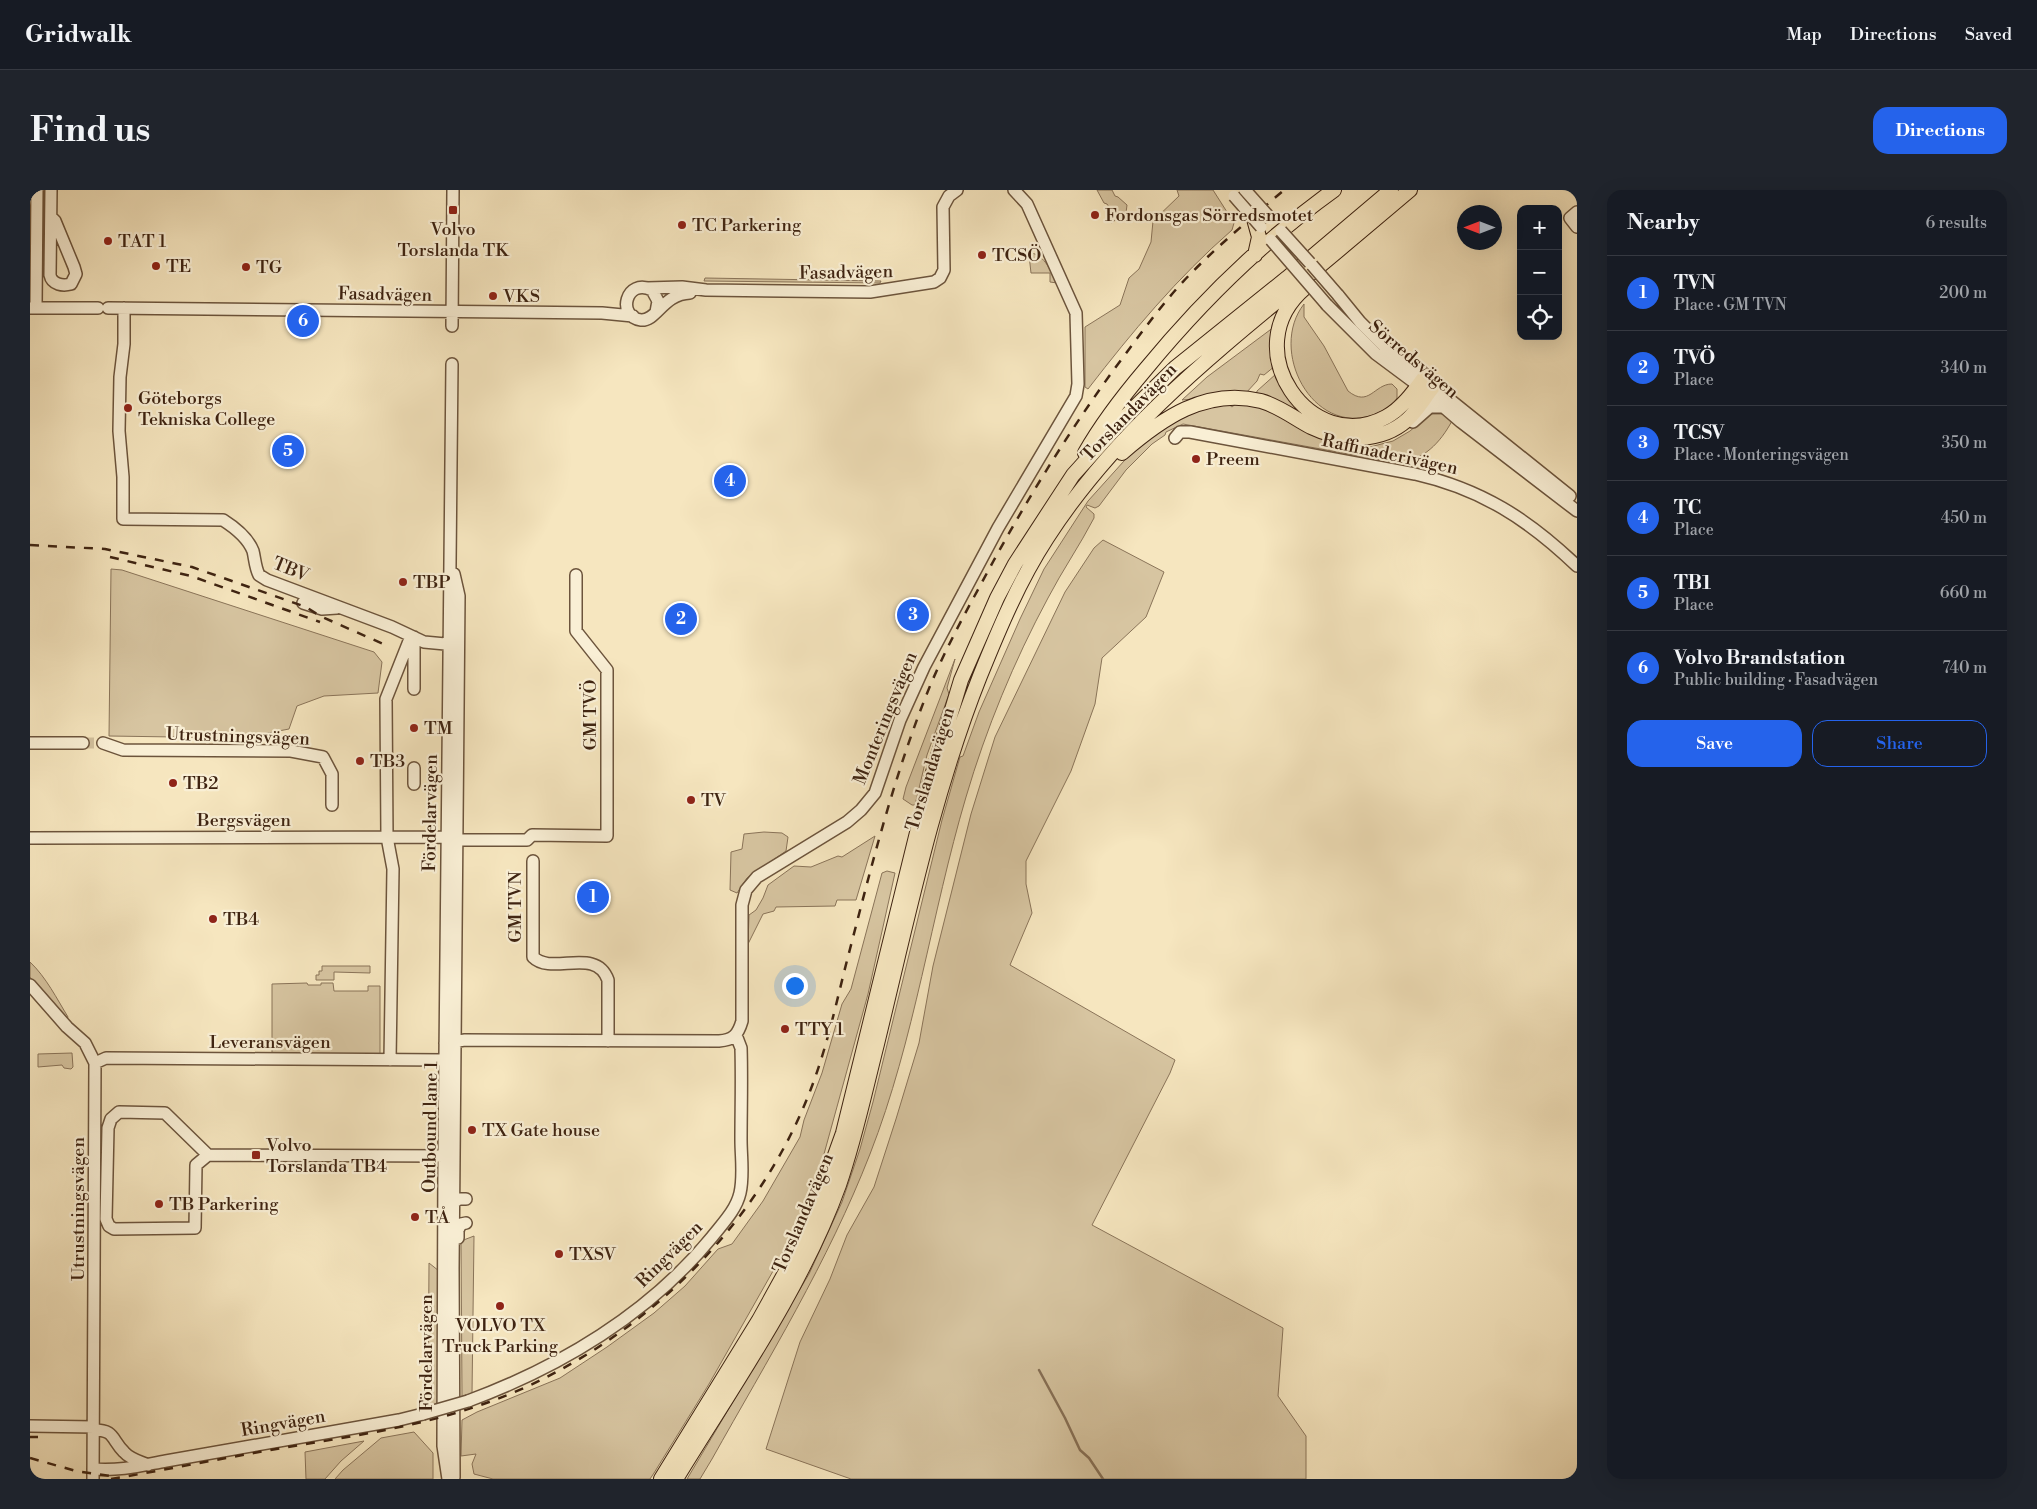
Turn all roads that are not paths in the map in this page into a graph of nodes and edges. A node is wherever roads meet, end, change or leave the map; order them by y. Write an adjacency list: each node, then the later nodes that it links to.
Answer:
1 (37, 190): 23 (street, Fasadvägen)
2 (51, 190): 14 (street)
3 (453, 190): 25 (street)
4 (957, 190): 21 (street, Fasadvägen)
5 (1014, 190): 58 (street, Monteringsvägen)
6 (1245, 190): 16 (street, Sörredsvägen, bridge)
7 (1334, 190): 12 (main road)
8 (1391, 190): 35 (main road, Torslandavägen)
9 (1410, 190): 36 (main road, Torslandavägen)
10 (1421, 190): 31 (main road)
11 (1231, 193): 15 (street, Sörredsvägen, bridge)
12 (1322, 199): 16 (main road); 18 (main road)
13 (1577, 212): 17 (street)
14 (51, 217): 14 (street)
15 (1254, 219): 18 (street, Sörredsvägen, bridge); 19 (main road)
16 (1271, 219): 18 (street, Sörredsvägen)
17 (1577, 227)
18 (1276, 235): 19 (main road); 31 (street, Sörredsvägen, bridge); 31 (street, Sörredsvägen, bridge)
19 (1255, 256): 35 (main road)
20 (648, 288): 21 (street, Fasadvägen); 22 (street, Fasadvägen); 26 (street)
21 (706, 290): 26 (street, Fasadvägen)
22 (627, 298): 27 (street, Fasadvägen); 28 (street)
23 (33, 308): 24 (street, Fasadvägen)
24 (124, 308): 25 (street, Fasadvägen); 42 (street, TBV)
25 (452, 312): 27 (street, Fasadvägen); 29 (street)
26 (656, 312): 28 (street, Fasadvägen)
27 (602, 313): 28 (street, Fasadvägen)
28 (633, 316)
29 (452, 326)
30 (452, 364): 44 (street, Fördelarvägen)
31 (1426, 386): 32 (street, Sörredsvägen); 33 (main road); 37 (street, Sörredsvägen)
32 (1446, 408): 33 (street); 38 (street, Sörredsvägen)
33 (1384, 433): 36 (main road)
34 (1175, 438): 39 (street, Raffinaderivägen)
35 (1073, 476): 76 (main road, Torslandavägen)
36 (1087, 484): 77 (main road, Torslandavägen)
37 (1577, 502)
38 (1577, 511)
39 (1577, 566)
40 (576, 575): 52 (street, GM TVÖ)
41 (303, 603): 42 (street)
42 (353, 612): 43 (street, TBV)
43 (412, 637): 44 (street, TBV); 45 (street); 53 (street)
44 (453, 645): 55 (street, Fördelarvägen)
45 (414, 689)
46 (30, 743): 47 (street)
47 (83, 743)
48 (103, 743): 51 (street, Utrustningsvägen)
49 (414, 768): 50 (street)
50 (414, 784)
51 (332, 805)
52 (607, 836): 55 (street, Bergsvägen)
53 (387, 837): 54 (street, Bergsvägen); 55 (street, Bergsvägen); 61 (street)
54 (30, 838)
55 (452, 838): 60 (street, Fördelarvägen)
56 (533, 861): 59 (street, GM TVN)
57 (30, 985): 63 (street)
58 (736, 1035): 59 (street); 72 (street, Ringvägen, bridge)
59 (608, 1040): 60 (street)
60 (452, 1042): 62 (street); 65 (street)
61 (390, 1060): 62 (street, Leveransvägen); 63 (street, Leveransvägen)
62 (444, 1060): 65 (street)
63 (96, 1063): 71 (street, Utrustningsvägen)
64 (208, 1155): 64 (street); 65 (street)
65 (451, 1156): 66 (street); 66 (street); 66 (street, Outbound lane 1); 68 (street, Fördelarvägen)
66 (455, 1195): 68 (street, Fördelarvägen); 69 (street, Fördelarvägen)
67 (466, 1223): 69 (street, Fördelarvägen)
68 (443, 1227): 74 (street, Fördelarvägen)
69 (453, 1254): 75 (street, Fördelarvägen)
70 (30, 1426): 71 (street)
71 (94, 1428): 72 (street); 73 (street, Utrustningsvägen)
72 (148, 1465): 73 (street, Ringvägen)
73 (93, 1469)
74 (448, 1479)
75 (454, 1479)
76 (660, 1479)
77 (676, 1479)

